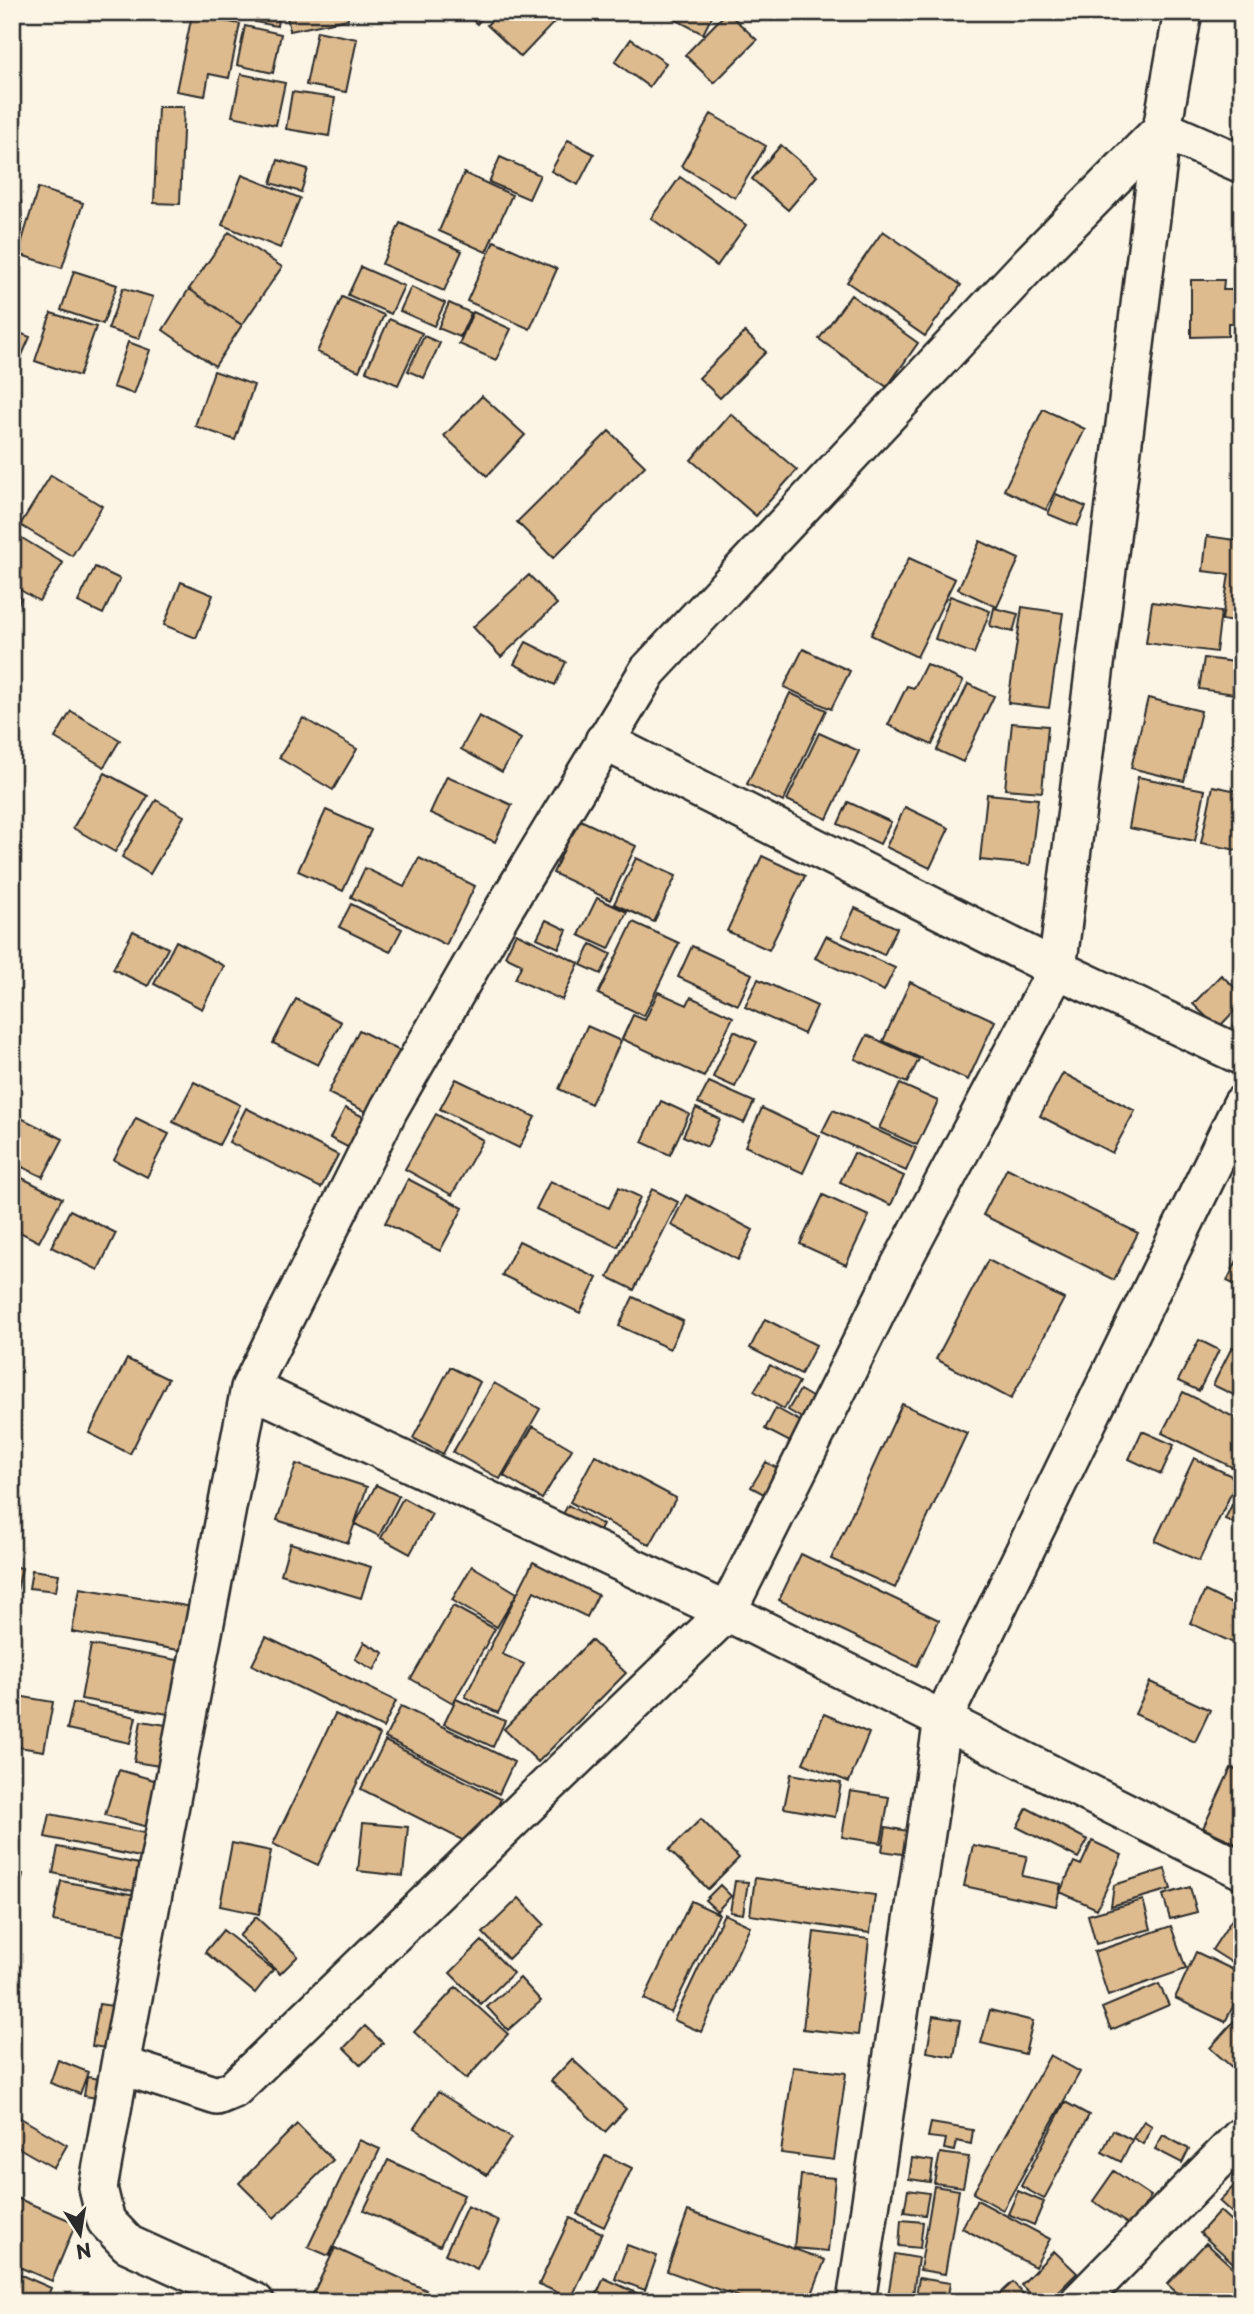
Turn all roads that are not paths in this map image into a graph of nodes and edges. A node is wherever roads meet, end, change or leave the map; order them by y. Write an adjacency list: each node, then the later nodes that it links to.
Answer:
1 (1183, 12): 2 (street)
2 (1162, 129): 3 (street); 4 (street); 5 (street)
3 (1242, 164)
4 (604, 741): 5 (street); 8 (street)
5 (1057, 968): 6 (street); 9 (street)
6 (1242, 1056)
7 (1242, 1104): 10 (street)
8 (250, 1388): 9 (street); 12 (street)
9 (727, 1612): 10 (street); 12 (street)
10 (943, 1719): 11 (street); 15 (street)
11 (1242, 1870)
12 (120, 2064): 14 (street)
13 (1242, 2136): 16 (street)
14 (255, 2302)
15 (856, 2302)
16 (1079, 2302)

